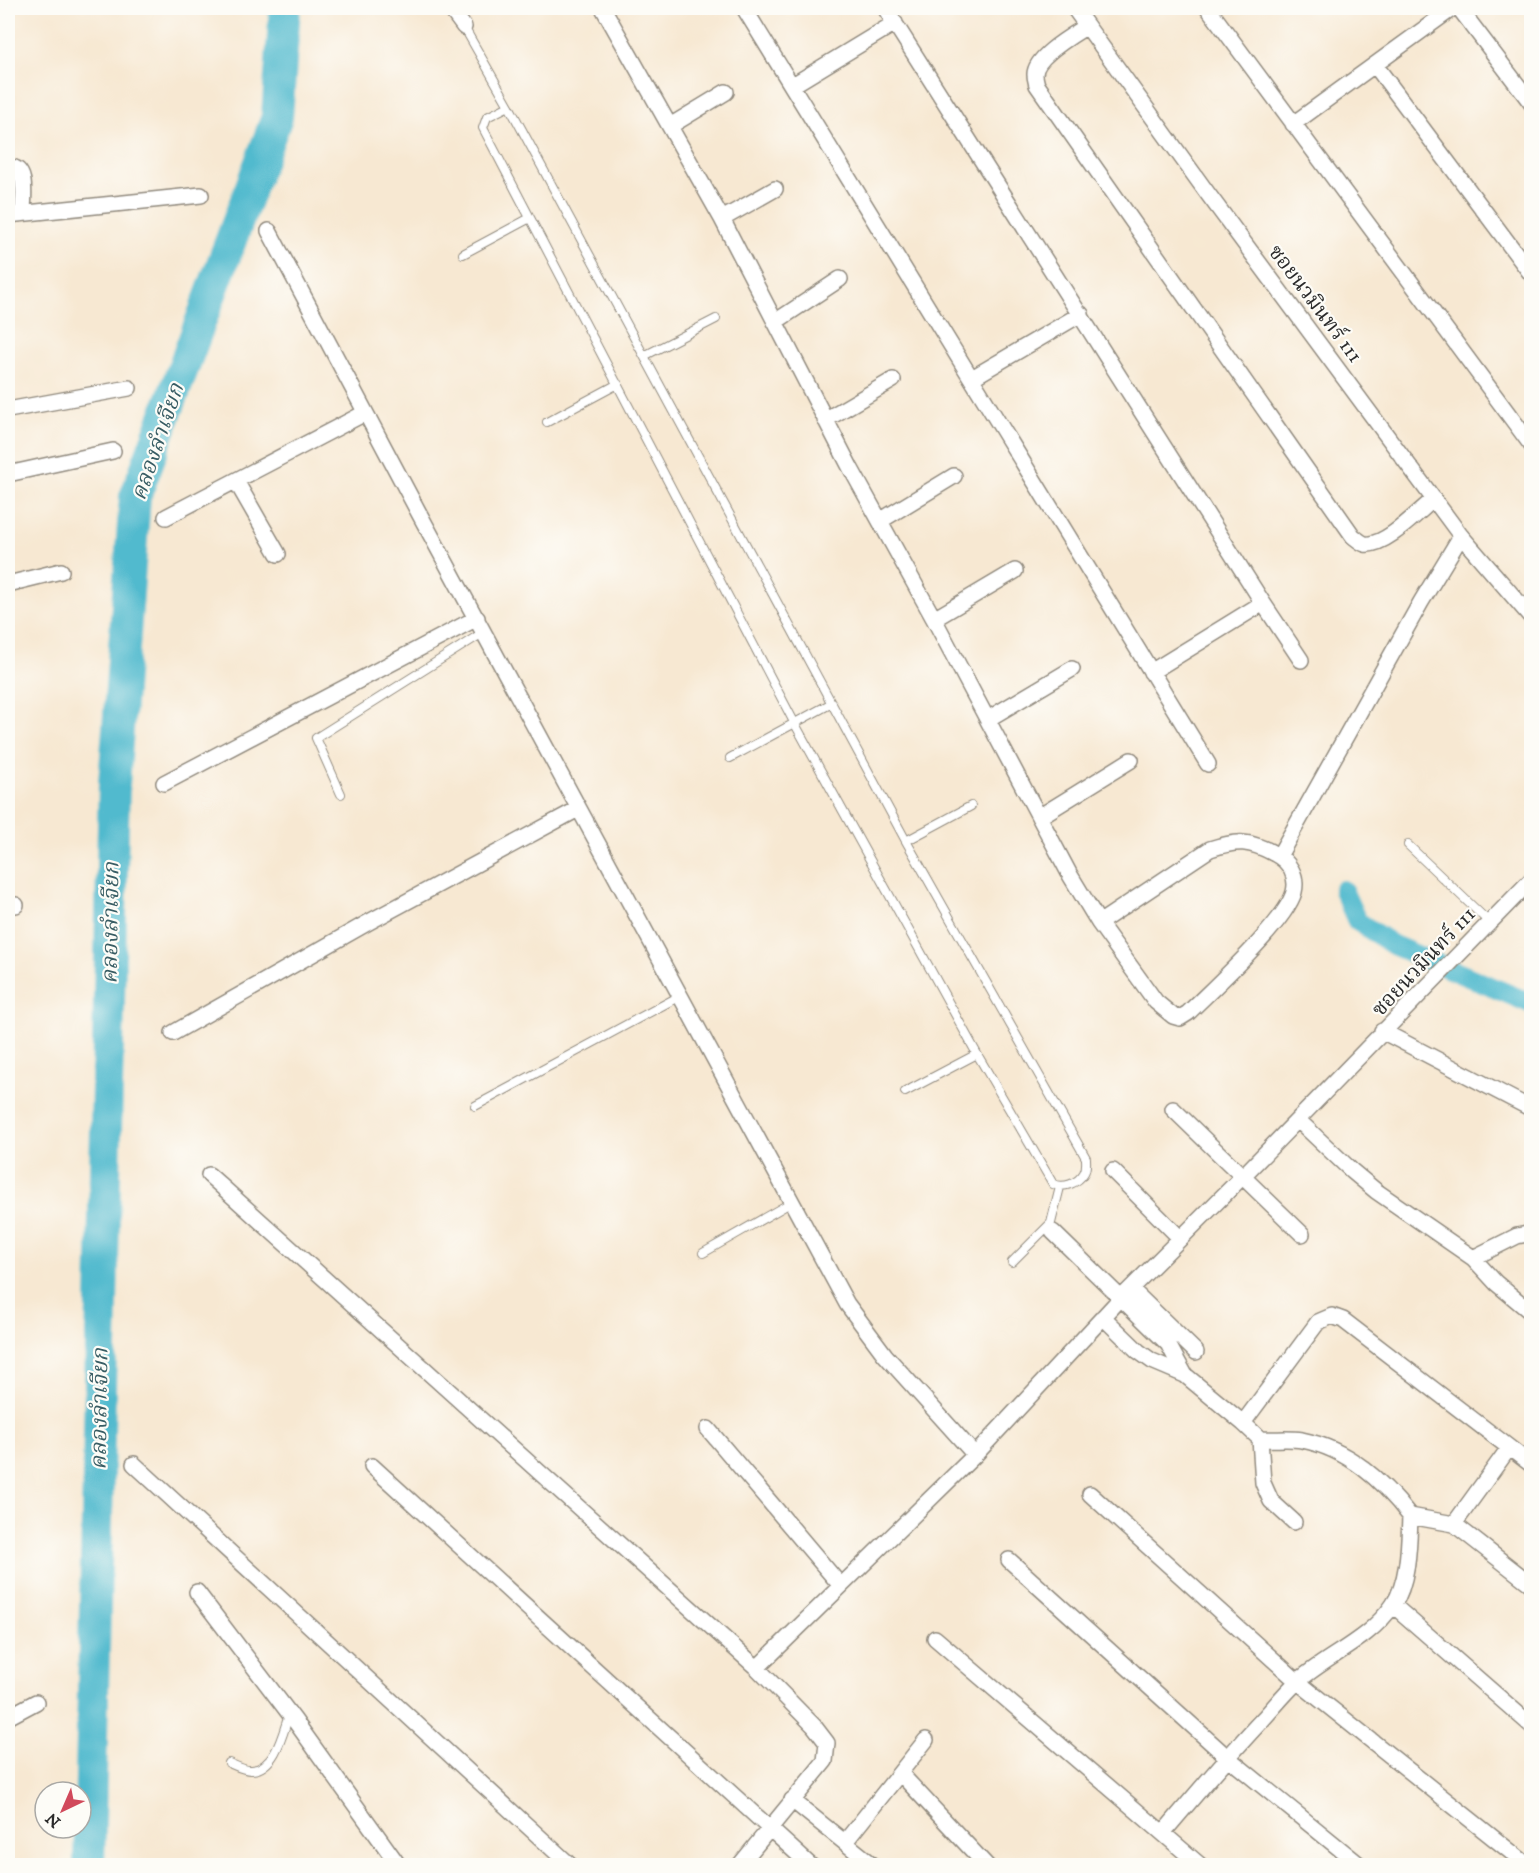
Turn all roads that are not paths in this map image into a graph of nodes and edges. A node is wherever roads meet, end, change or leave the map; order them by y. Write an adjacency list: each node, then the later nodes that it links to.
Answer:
1 (450, 8): 11 (street)
2 (603, 8): 18 (street)
3 (744, 8): 13 (street)
4 (885, 8): 9 (street)
5 (1074, 8): 10 (street, ซอยนวมินทร์ 111)
6 (1208, 8): 17 (street)
7 (1454, 8): 12 (street)
8 (1459, 8): 15 (street)
9 (895, 23): 13 (street); 29 (street)
10 (1087, 26): 46 (street, ซอยนวมินทร์ 111); 46 (street)
11 (464, 27): 16 (lane)
12 (1375, 65): 17 (street); 27 (street)
13 (793, 85): 33 (street)
14 (726, 92): 18 (street)
15 (1532, 105)
16 (508, 106): 23 (lane); 32 (lane)
17 (1293, 124): 41 (street)
18 (670, 126): 24 (street)
19 (8, 167): 22 (street)
20 (776, 189): 24 (street)
21 (201, 195): 22 (street)
22 (15, 214)
23 (530, 218): 26 (lane); 35 (lane)
24 (722, 219): 31 (street)
25 (269, 231): 38 (street)
26 (463, 254)
27 (1532, 275)
28 (840, 279): 31 (street)
29 (1081, 314): 33 (street); 54 (street)
30 (716, 319): 32 (lane)
31 (775, 322): 39 (street)
32 (644, 356): 61 (lane)
33 (972, 378): 60 (street)
34 (894, 380): 39 (street)
35 (618, 384): 40 (lane); 63 (lane)
36 (129, 388): 37 (street)
37 (8, 410)
38 (365, 413): 45 (street); 57 (street)
39 (825, 420): 48 (street)
40 (547, 422)
41 (1532, 446)
42 (113, 450): 43 (street)
43 (8, 474)
44 (954, 476): 48 (street)
45 (236, 481): 47 (street); 50 (street)
46 (1434, 499): 49 (street, ซอยนวมินทร์ 111)
47 (166, 517)
48 (880, 521): 56 (street)
49 (1461, 536): 55 (street, ซอยนวมินทร์ 111); 74 (street)
50 (278, 554)
51 (1015, 571): 56 (street)
52 (61, 572): 53 (street)
53 (8, 584)
54 (1263, 603): 58 (street); 60 (street)
55 (1532, 618)
56 (934, 619): 62 (street)
57 (480, 625): 67 (street); 68 (lane); 70 (street)
58 (1301, 660)
59 (1072, 669): 62 (street)
60 (1151, 672): 66 (street)
61 (832, 704): 63 (lane); 72 (lane)
62 (988, 719): 71 (street)
63 (795, 724): 64 (lane); 81 (lane)
64 (730, 758)
65 (1131, 760): 71 (street)
66 (1208, 764)
67 (164, 783)
68 (340, 794)
69 (971, 806): 72 (lane)
70 (578, 809): 78 (street); 80 (street)
71 (1038, 817): 77 (street)
72 (906, 841): 90 (lane)
73 (1408, 845): 76 (lane)
74 (1279, 856): 77 (street); 77 (street)
75 (1532, 879): 76 (street, ซอยนวมินทร์ 111)
76 (1489, 922): 79 (street, ซอยนวมินทร์ 111)
77 (1099, 923)
78 (680, 996): 83 (lane); 91 (street)
79 (1382, 1031): 85 (street, ซอยนวมินทร์ 111); 86 (street)
80 (172, 1033)
81 (977, 1054): 82 (lane); 90 (lane)
82 (905, 1092)
83 (476, 1106)
84 (1173, 1109): 89 (street)
85 (1532, 1109)
86 (1298, 1120): 89 (street); 97 (street)
87 (1113, 1171): 95 (street)
88 (209, 1175): 122 (street)
89 (1242, 1177): 94 (street); 95 (street)
90 (1060, 1187): 98 (lane)
91 (792, 1202): 96 (lane); 108 (street)
92 (1053, 1232): 99 (street)
93 (1532, 1233): 97 (street)
94 (1302, 1234)
95 (1180, 1238): 99 (street)
96 (704, 1253)
97 (1473, 1258): 100 (street)
98 (1012, 1262)
99 (1126, 1294): 101 (street); 102 (street); 103 (street)
100 (1532, 1314)
101 (1103, 1317): 103 (street); 108 (street)
102 (1196, 1352)
103 (1185, 1375): 104 (street)
104 (1243, 1423): 106 (street); 107 (street)
105 (708, 1429): 118 (street)
106 (1260, 1440): 113 (street); 114 (street)
107 (1509, 1448): 110 (street); 115 (street)
108 (975, 1455): 118 (street)
109 (134, 1464): 138 (street)
110 (1532, 1465)
111 (372, 1466): 133 (street)
112 (1090, 1494): 123 (street)
113 (1410, 1516): 115 (street); 120 (street)
114 (1294, 1522)
115 (1454, 1524): 117 (street)
116 (1009, 1560): 129 (street)
117 (1532, 1585)
118 (841, 1586): 122 (street)
119 (197, 1592): 125 (street)
120 (1393, 1605): 123 (street); 127 (street)
121 (935, 1638): 134 (street)
122 (757, 1668): 132 (street)
123 (1298, 1682): 129 (street); 136 (street)
124 (36, 1702): 126 (street)
125 (290, 1714): 130 (lane); 137 (street)
126 (8, 1717)
127 (1532, 1726)
128 (926, 1740): 131 (street)
129 (1227, 1757): 134 (street); 144 (street)
130 (229, 1764)
131 (900, 1773): 135 (street); 142 (street)
132 (792, 1800): 133 (street); 135 (street)
133 (769, 1827): 139 (street); 140 (street)
134 (1163, 1833): 143 (street)
135 (845, 1842): 141 (street)
136 (1526, 1864)
137 (399, 1866)
138 (571, 1866)
139 (739, 1866)
140 (811, 1866)
141 (874, 1866)
142 (987, 1866)
143 (1201, 1866)
144 (1361, 1866)

